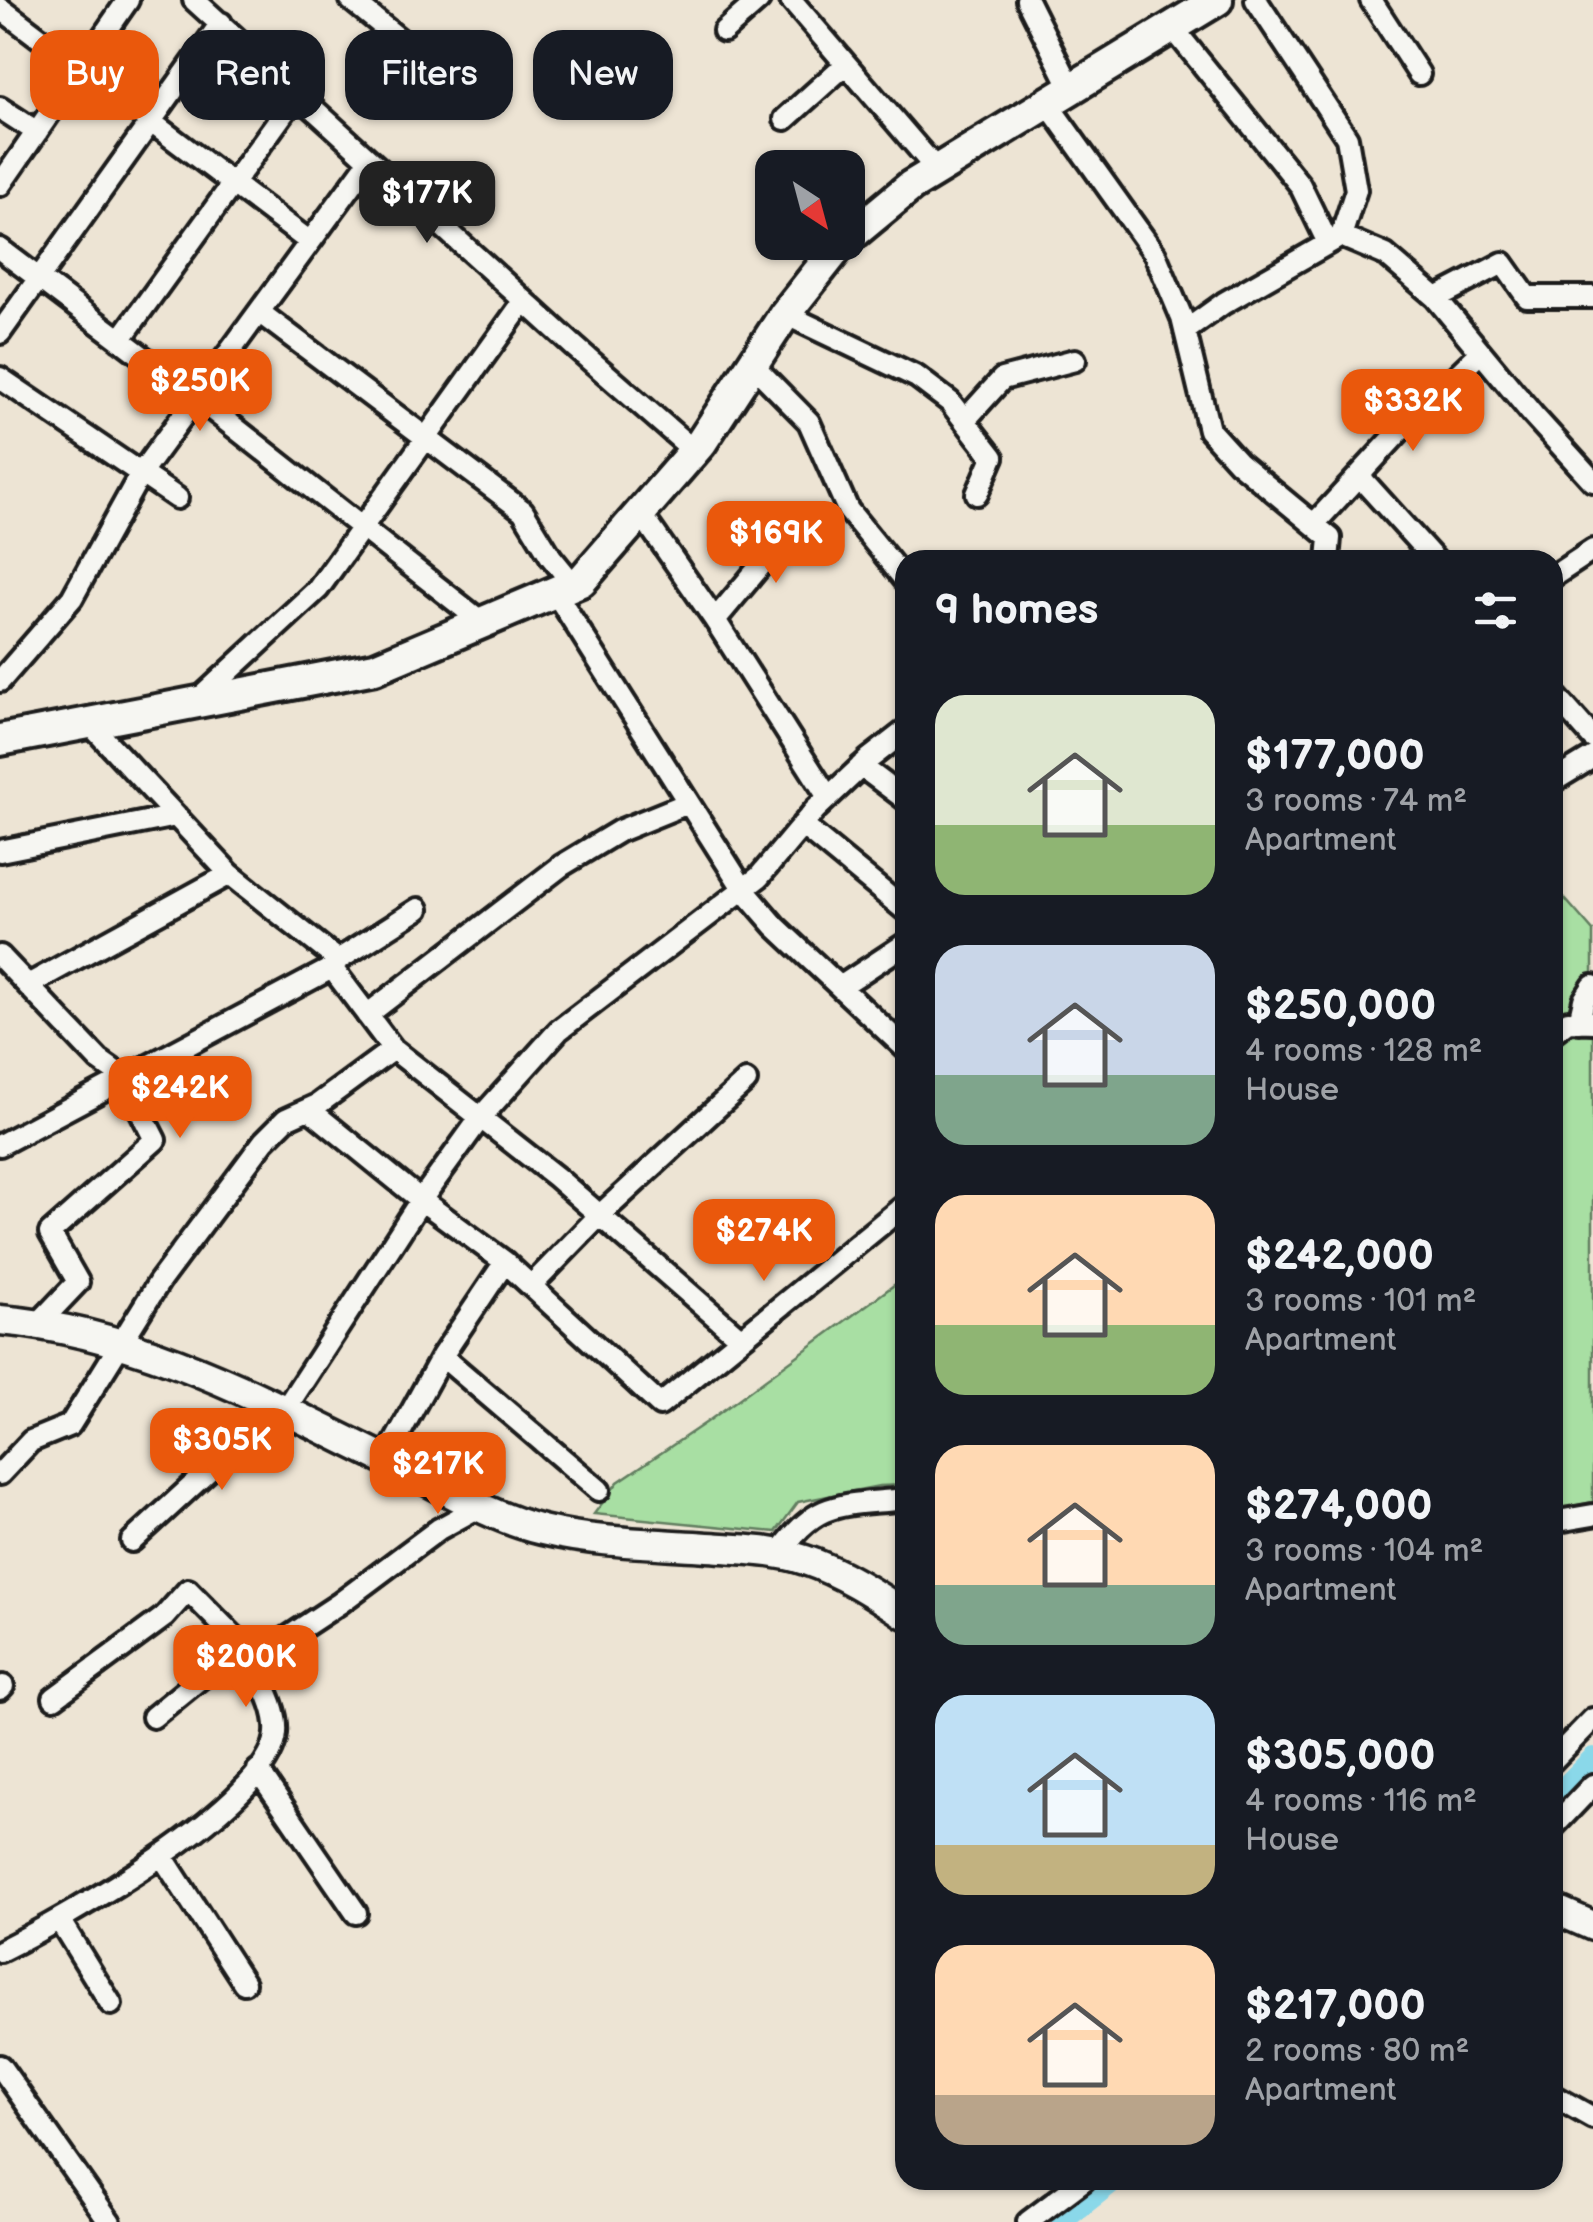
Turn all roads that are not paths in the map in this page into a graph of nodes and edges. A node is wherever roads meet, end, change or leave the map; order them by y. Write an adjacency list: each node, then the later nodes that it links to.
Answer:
1 (128, 0): 14 (street)
2 (194, 0): 11 (street)
3 (352, 0): 16 (street)
4 (759, 0): 17 (street)
5 (791, 0): 18 (street)
6 (1027, 0): 20 (street)
7 (1217, 0): 12 (main road)
8 (1256, 0): 34 (street)
9 (1372, 0): 19 (street)
10 (1, 4): 13 (street)
11 (221, 23): 15 (street); 27 (street)
12 (1172, 27): 20 (main road); 34 (street)
13 (32, 30)
14 (107, 30)
15 (229, 30)
16 (389, 30)
17 (724, 30)
18 (846, 64): 23 (street); 30 (street)
19 (1420, 74)
20 (1059, 96): 30 (main road); 44 (street)
21 (0, 108): 28 (street)
22 (325, 118): 29 (street)
23 (786, 118)
24 (45, 120): 28 (street)
25 (148, 120): 27 (street)
26 (278, 120): 31 (street)
27 (151, 122): 31 (street); 38 (street)
28 (36, 132): 32 (street)
29 (370, 160): 35 (street); 41 (street)
30 (937, 170): 33 (main road)
31 (232, 184): 35 (street); 46 (street)
32 (0, 186)
33 (865, 224)
34 (1334, 239): 40 (street); 44 (street)
35 (310, 242): 42 (street)
36 (0, 249): 38 (street)
37 (829, 260): 43 (main road)
38 (39, 278): 45 (street); 46 (street)
39 (1593, 297): 40 (street)
40 (1436, 298): 47 (street)
41 (524, 301): 53 (street); 54 (street)
42 (259, 312): 51 (street); 53 (street)
43 (785, 314): 49 (main road); 52 (street)
44 (1185, 331): 62 (street)
45 (0, 332)
46 (120, 340): 51 (street)
47 (1480, 353): 56 (street); 57 (street)
48 (1075, 360): 52 (street)
49 (752, 364): 54 (main road); 67 (street)
50 (0, 378): 55 (street)
51 (196, 397): 55 (street); 63 (street)
52 (965, 420): 58 (street)
53 (424, 439): 63 (street); 69 (street)
54 (694, 450): 60 (main road)
55 (140, 473): 59 (street); 72 (street)
56 (1359, 476): 62 (street); 65 (street)
57 (1593, 481)
58 (977, 494)
59 (177, 498)
60 (640, 512): 69 (main road); 70 (street)
61 (798, 520): 70 (street)
62 (1314, 524): 64 (street)
63 (361, 526): 71 (street); 73 (street)
64 (1329, 550)
65 (1426, 550)
66 (1593, 550): 68 (street)
67 (895, 568)
68 (1563, 570)
69 (564, 588): 71 (main road); 84 (street)
70 (715, 620): 83 (street)
71 (484, 622): 73 (main road)
72 (0, 681)
73 (194, 704): 75 (main road)
74 (1563, 704): 77 (street)
75 (90, 724): 78 (main road); 85 (street)
76 (895, 738): 80 (street)
77 (1593, 738)
78 (0, 740)
79 (1593, 757): 81 (street)
80 (861, 766): 82 (street); 83 (street)
81 (1563, 775)
82 (895, 792)
83 (828, 798): 86 (street)
84 (688, 802): 89 (street); 98 (street)
85 (176, 816): 87 (street); 88 (street)
86 (802, 825): 89 (street); 90 (street)
87 (0, 852)
88 (230, 874): 94 (street); 95 (street)
89 (744, 890): 97 (street); 105 (street)
90 (895, 902)
91 (418, 909): 94 (street)
92 (895, 951): 97 (street)
93 (0, 956): 95 (street)
94 (335, 964): 98 (street); 102 (street)
95 (28, 985): 102 (street)
96 (1593, 986): 99 (street)
97 (840, 988): 100 (street)
98 (368, 1015): 101 (street)
99 (1569, 1023)
100 (895, 1039)
101 (392, 1049): 104 (street); 105 (street)
102 (123, 1076): 106 (street); 113 (street)
103 (746, 1082): 108 (street)
104 (308, 1108): 107 (street); 115 (street)
105 (480, 1117): 107 (street); 108 (street)
106 (0, 1145)
107 (422, 1200): 110 (street); 117 (street)
108 (600, 1215): 111 (street); 114 (street)
109 (895, 1215): 114 (street)
110 (505, 1262): 111 (street); 116 (street)
111 (532, 1286): 114 (street)
112 (0, 1320): 113 (street)
113 (39, 1323): 115 (street)
114 (740, 1338)
115 (120, 1343): 117 (street); 119 (street)
116 (442, 1356): 118 (street); 120 (street)
117 (276, 1407): 118 (street); 125 (street)
118 (385, 1460): 122 (street)
119 (0, 1474)
120 (598, 1490)
121 (895, 1500): 126 (street)
122 (481, 1506): 126 (street); 128 (street)
123 (1593, 1515): 124 (street)
124 (1563, 1520)
125 (132, 1541)
126 (779, 1554): 127 (street)
127 (895, 1608)
128 (254, 1660): 129 (street); 130 (street); 133 (street)
129 (54, 1698)
130 (153, 1717)
131 (1593, 1719): 132 (street)
132 (1563, 1750)
133 (258, 1770): 136 (street); 137 (street)
134 (1593, 1785): 135 (street)
135 (1563, 1816)
136 (162, 1856): 139 (street); 142 (street)
137 (356, 1913)
138 (1563, 1913): 140 (street)
139 (60, 1921): 141 (street); 143 (street)
140 (1593, 1926)
141 (0, 1952)
142 (244, 1984)
143 (111, 2004)
144 (0, 2066): 148 (street)
145 (1563, 2101): 146 (street)
146 (1593, 2118)
147 (1071, 2190): 149 (street)
148 (110, 2222)
149 (1028, 2222)

